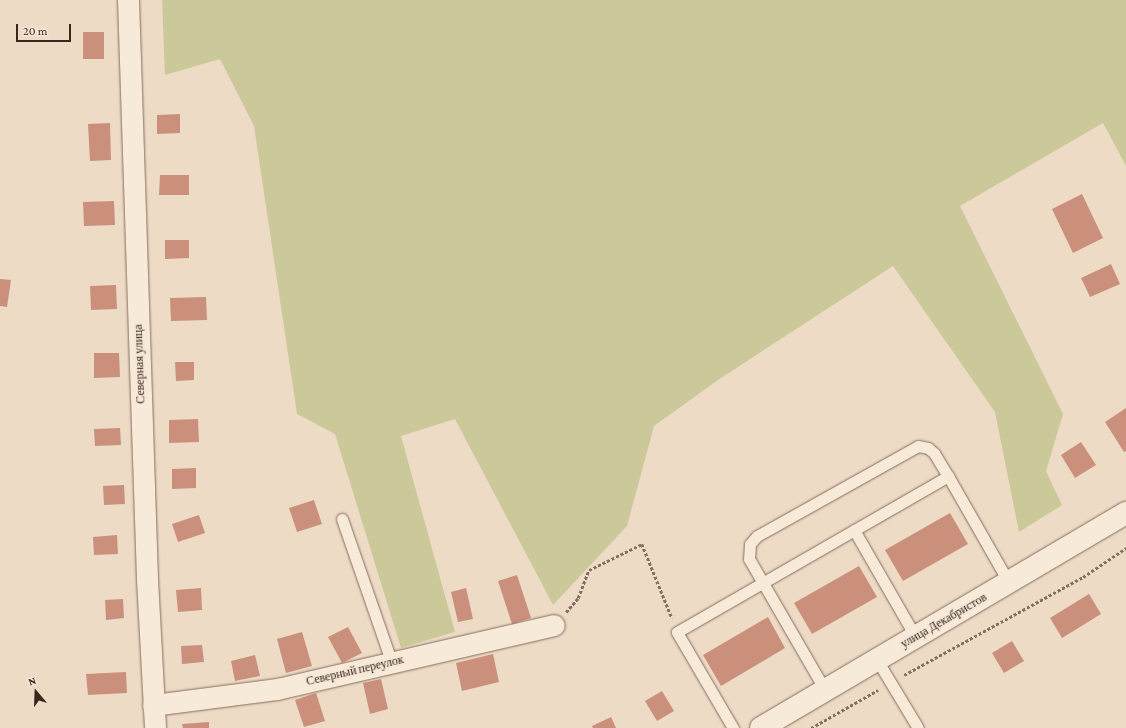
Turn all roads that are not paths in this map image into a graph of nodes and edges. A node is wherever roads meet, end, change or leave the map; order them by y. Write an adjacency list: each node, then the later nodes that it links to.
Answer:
1 (128, 0): 13 (street, Северная улица)
2 (948, 476): 5 (lane); 6 (lane); 7 (lane)
3 (1126, 513): 6 (street, улица Декабристов)
4 (342, 519): 11 (lane)
5 (854, 530): 7 (lane); 9 (lane)
6 (1009, 582): 9 (street, улица Декабристов)
7 (763, 583): 12 (lane); 15 (lane)
8 (554, 625): 11 (street, Северный переулок)
9 (916, 638): 10 (street, улица Декабристов)
10 (877, 660): 12 (street, улица Декабристов); 17 (lane)
11 (392, 663): 13 (street, Северный переулок)
12 (825, 690): 16 (street, улица Декабристов)
13 (153, 706): 14 (street, Северная улица)
14 (155, 728)
15 (733, 728)
16 (761, 728)
17 (918, 728)

